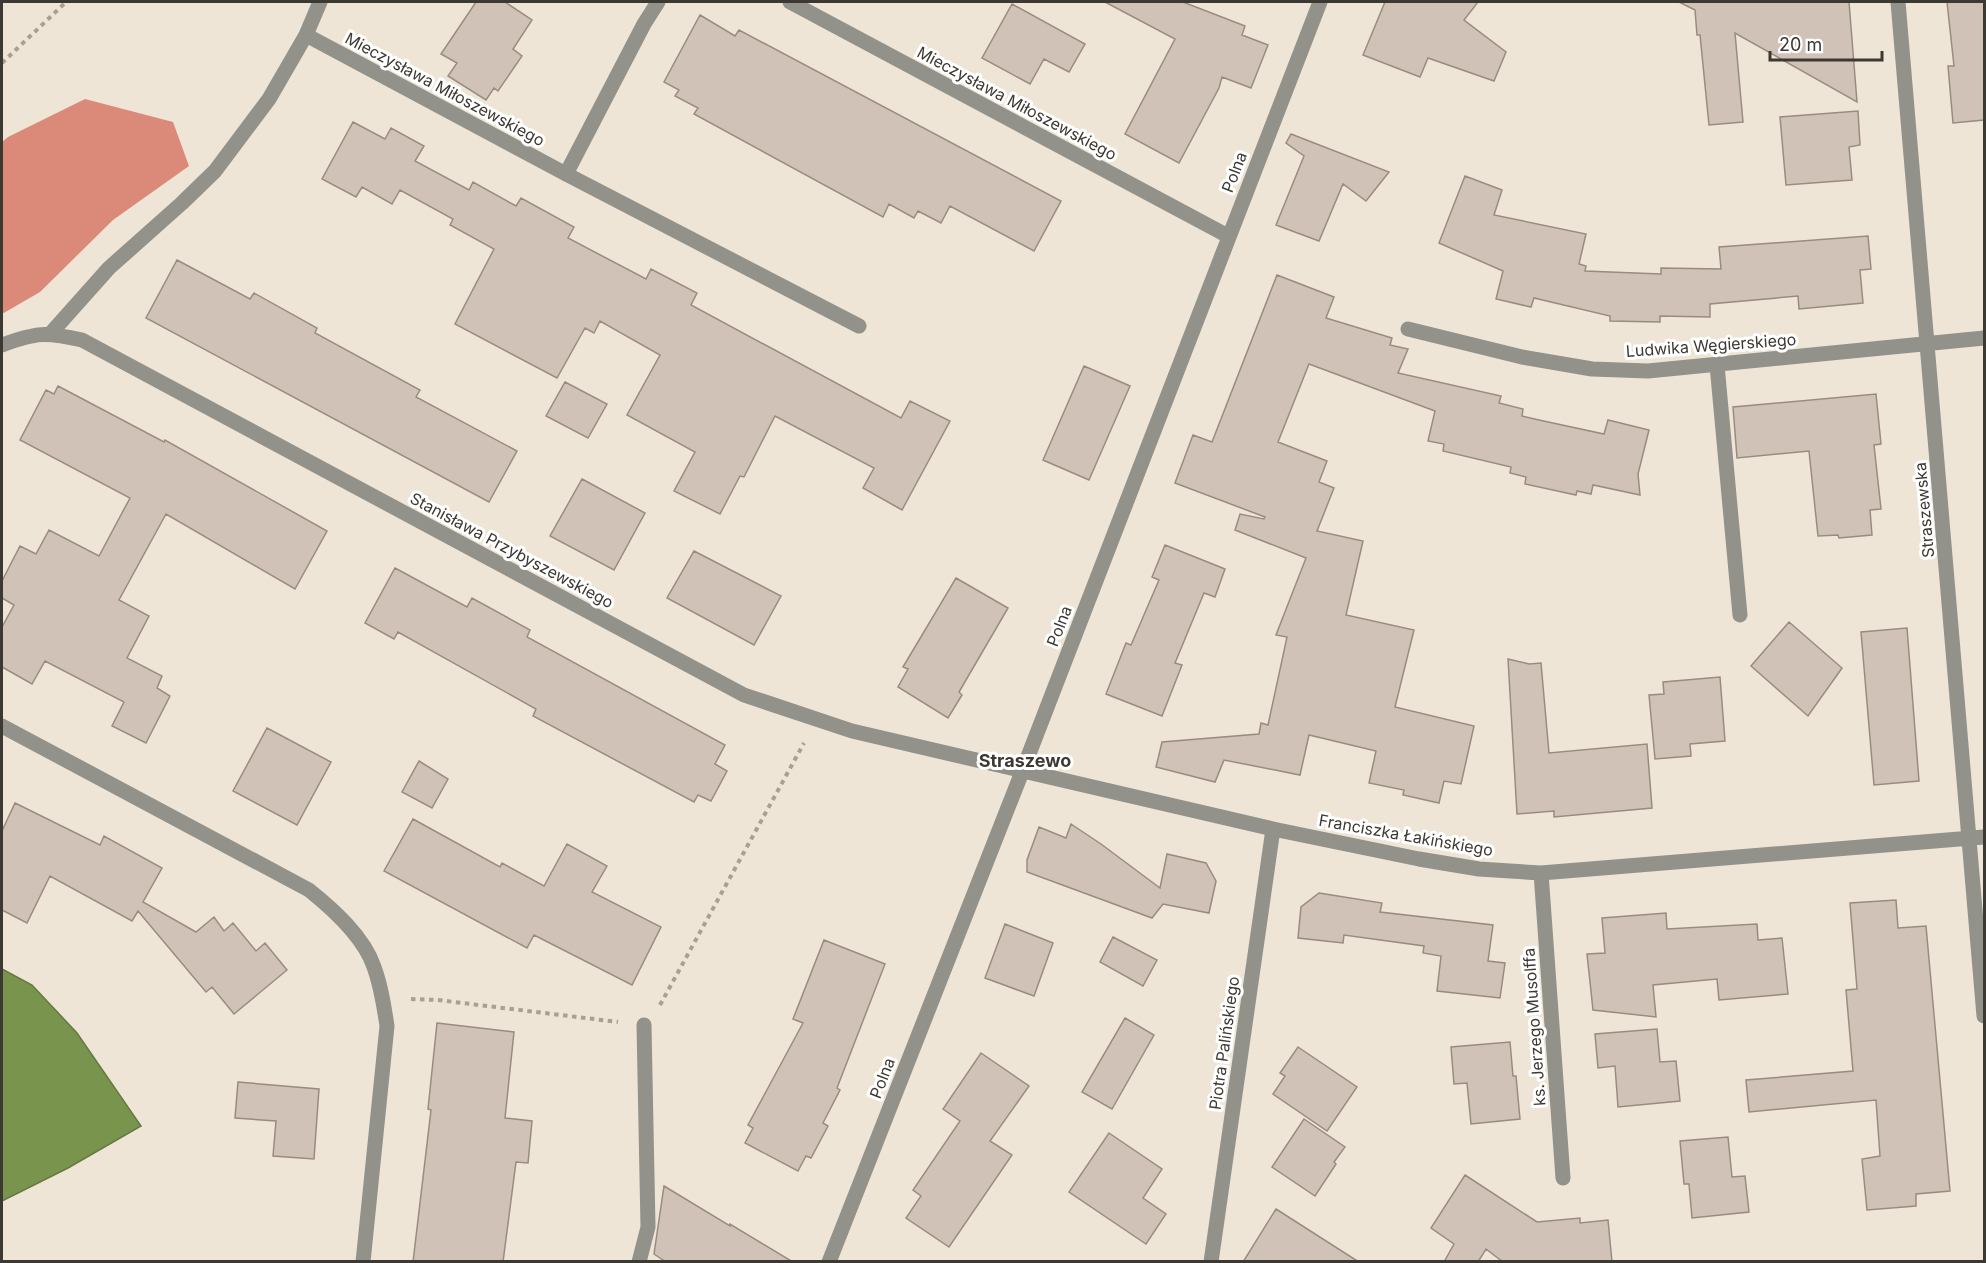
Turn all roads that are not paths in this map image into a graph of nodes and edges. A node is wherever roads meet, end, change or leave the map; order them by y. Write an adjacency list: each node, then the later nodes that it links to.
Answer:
1 (320, 2): 6 (street)
2 (658, 2): 7 (street)
3 (790, 2): 8 (street, Mieczysława Miłoszewskiego)
4 (1320, 2): 8 (street, Polna)
5 (1898, 2): 13 (street, Straszewska)
6 (306, 35): 7 (street, Mieczysława Miłoszewskiego); 11 (street)
7 (566, 174): 9 (street, Mieczysława Miłoszewskiego)
8 (1228, 236): 18 (street, Polna)
9 (859, 326)
10 (1408, 329): 15 (street, Ludwika Węgierskiego)
11 (51, 333): 14 (street, Stanisława Przybyszewskiego); 18 (street, Stanisława Przybyszewskiego)
12 (1984, 338): 13 (street, Ludwika Węgierskiego)
13 (1928, 343): 15 (street, Ludwika Węgierskiego); 20 (street, Straszewska)
14 (2, 345)
15 (1717, 365): 16 (street)
16 (1740, 615)
17 (2, 726): 25 (street)
18 (1022, 772): 19 (street, Franciszka Łakińskiego); 27 (street, Polna)
19 (1274, 829): 21 (street, Franciszka Łakińskiego); 28 (street, Piotra Palińskiego)
20 (1977, 838): 21 (street, Franciszka Łakińskiego); 22 (street, Straszewska)
21 (1541, 873): 24 (street, ks. Jerzego Musolffa)
22 (1984, 1016)
23 (644, 1025): 26 (street)
24 (1563, 1178)
25 (363, 1262)
26 (639, 1262)
27 (829, 1262)
28 (1211, 1262)

